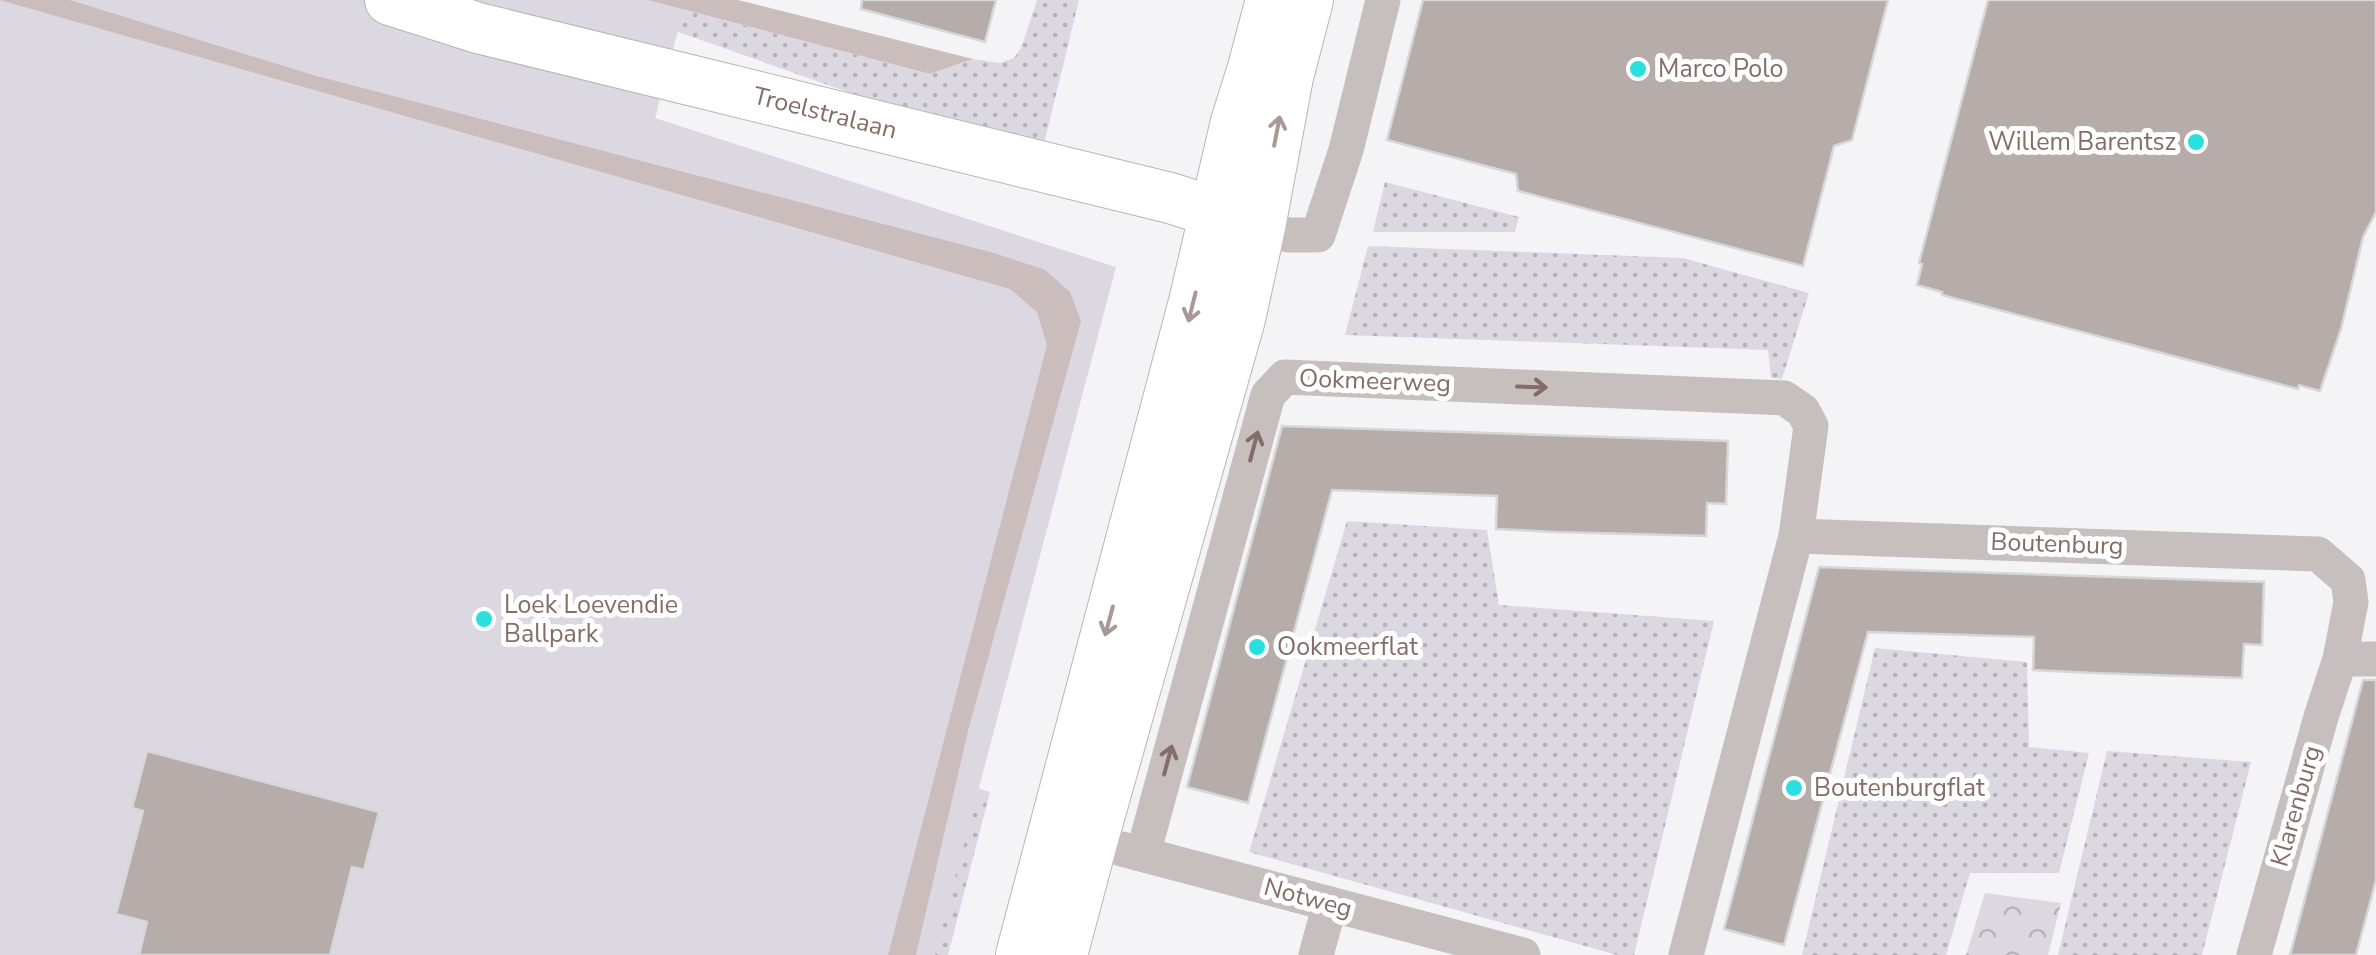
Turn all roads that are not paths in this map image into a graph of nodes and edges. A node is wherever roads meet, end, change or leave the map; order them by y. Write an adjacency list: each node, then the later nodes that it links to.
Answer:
1 (390, 0): 5 (main road, Troelstralaan)
2 (1270, 0): 5 (main road)
3 (1308, 0): 6 (main road, one-way to 3)
4 (1383, 0): 6 (street)
5 (1214, 211): 6 (main road, Troelstralaan); 14 (main road, one-way to 14)
6 (1260, 227): 11 (main road)
7 (1796, 536): 8 (street, Boutenburg); 12 (street, Ookmeerweg, one-way to 7); 18 (street)
8 (2318, 554): 9 (street, Klarenburg)
9 (2340, 659): 10 (street); 19 (street, Klarenburg)
10 (2376, 659)
11 (1092, 842): 12 (street, Notweg); 15 (main road)
12 (1142, 854): 13 (street, Notweg)
13 (1330, 904): 16 (street); 17 (street, Notweg)
14 (1022, 955)
15 (1062, 955)
16 (1316, 955)
17 (1524, 955)
18 (1686, 955)
19 (2254, 955)

